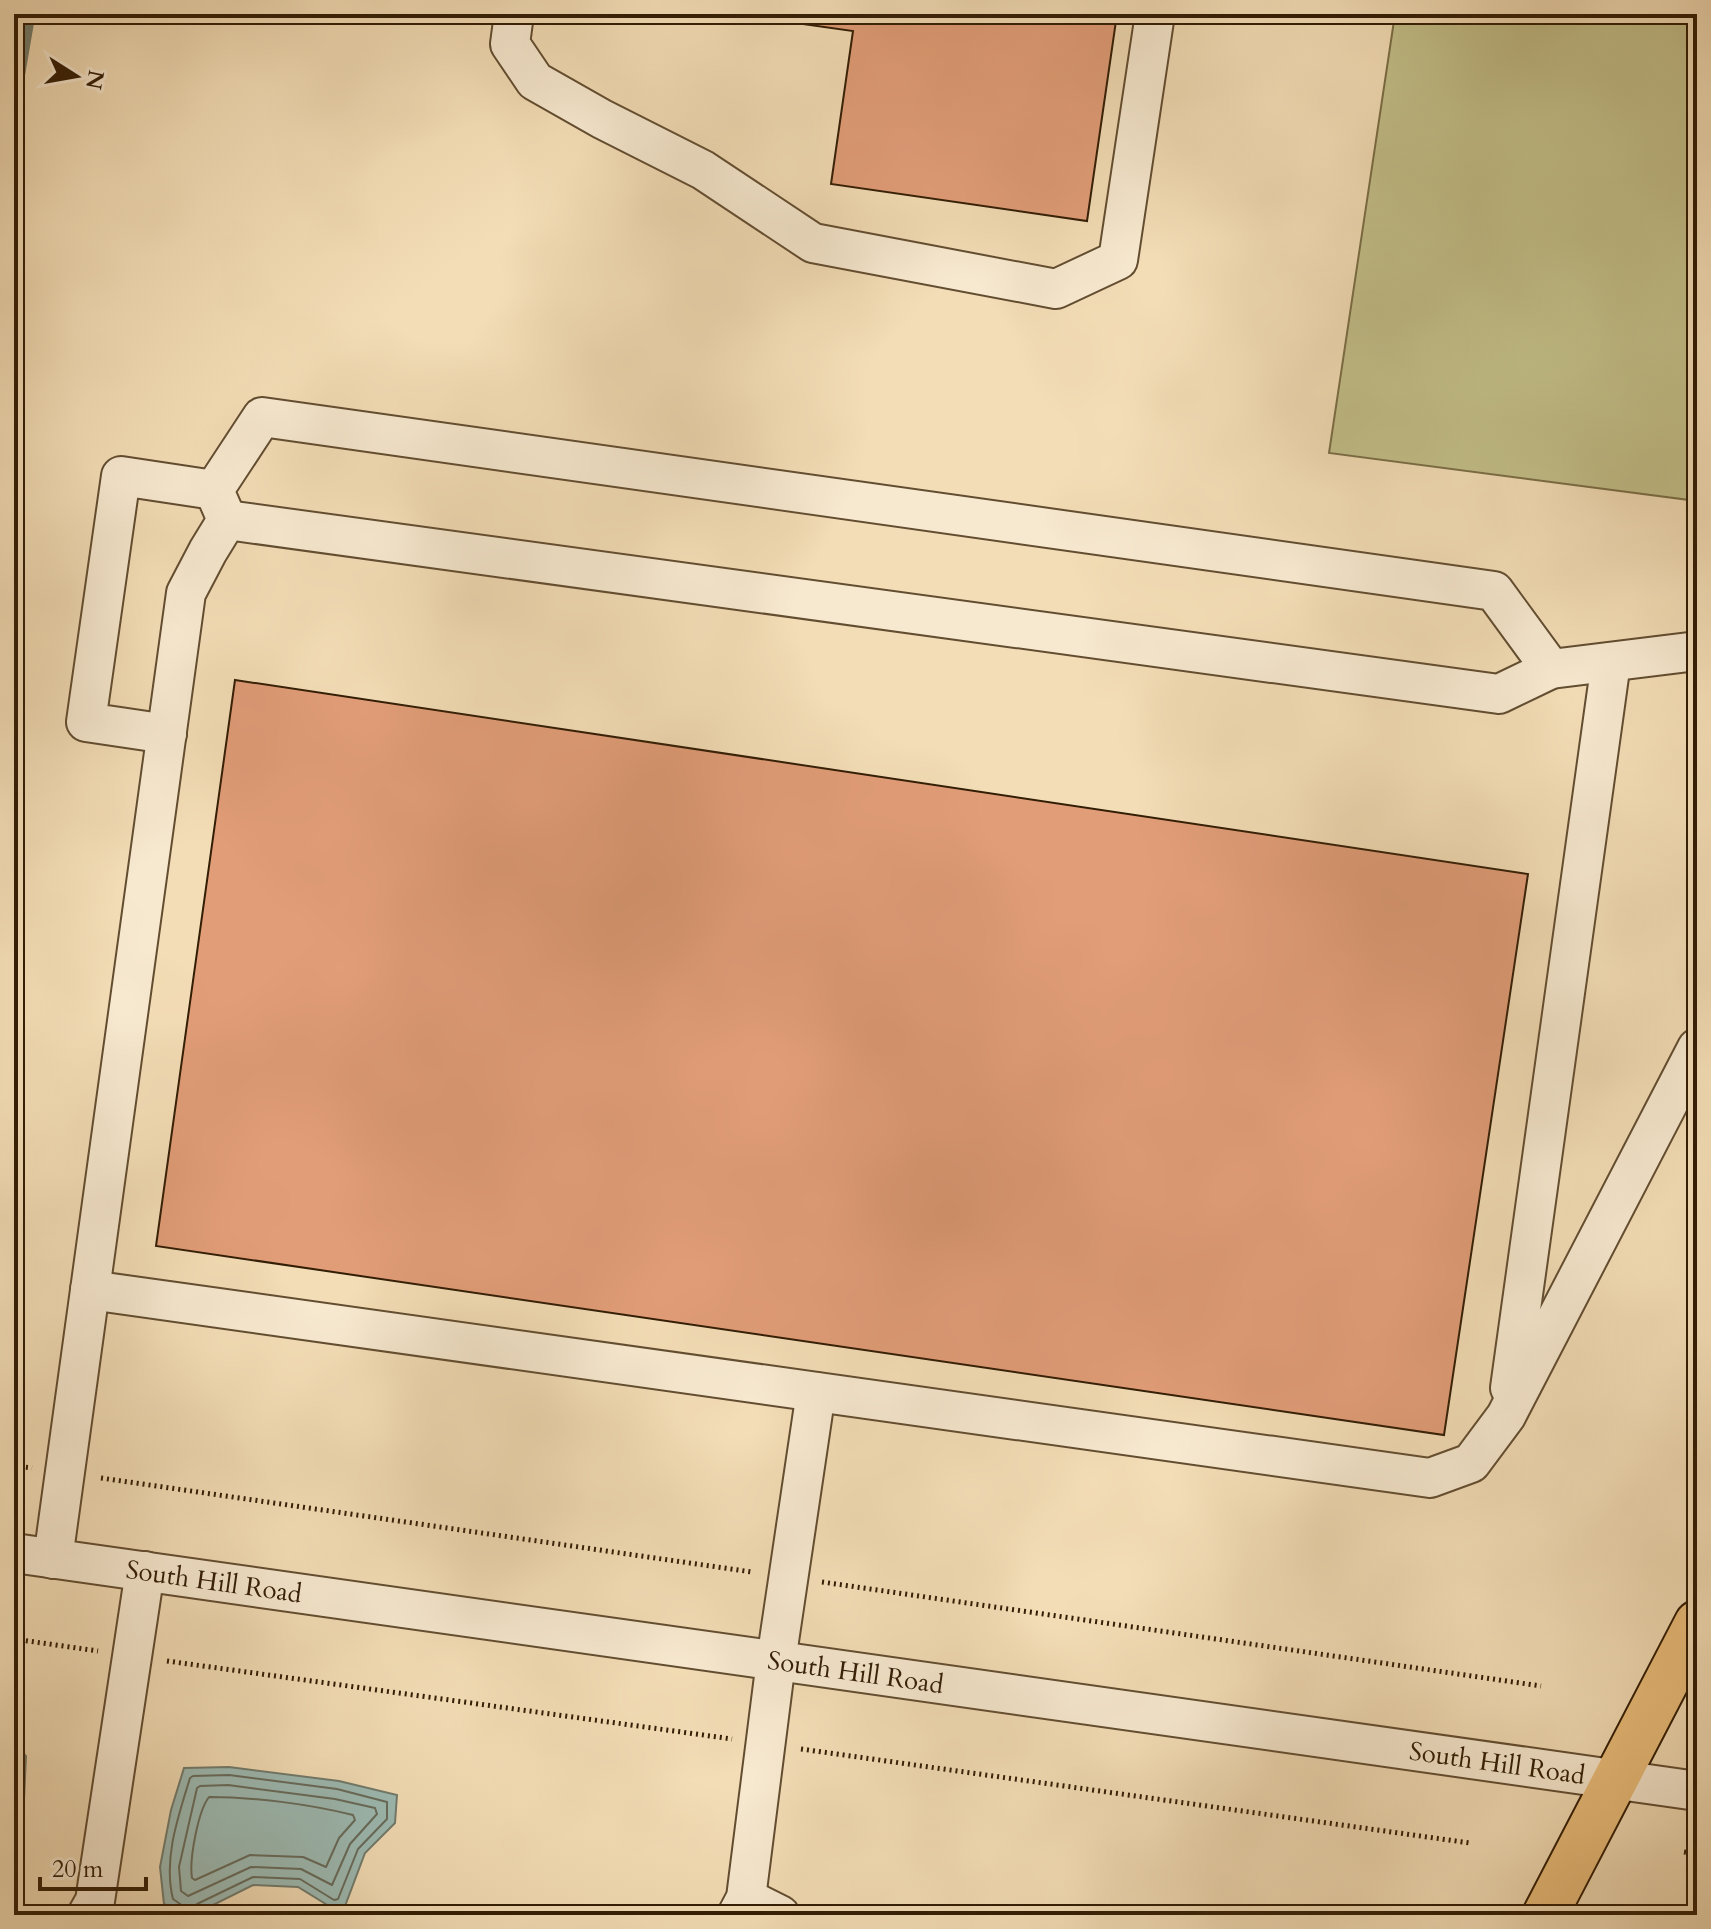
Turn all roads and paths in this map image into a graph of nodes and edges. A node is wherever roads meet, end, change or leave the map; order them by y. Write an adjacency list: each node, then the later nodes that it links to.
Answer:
1 (514, 14): 2 (street)
2 (1155, 14)
3 (221, 505): 6 (street); 6 (street); 7 (street); 7 (street)
4 (1697, 651): 5 (street)
5 (1611, 662): 6 (street); 11 (street)
6 (1551, 669)
7 (167, 734): 9 (street)
8 (1697, 1048): 11 (street)
9 (90, 1290): 10 (street); 13 (street)
10 (816, 1392): 11 (street); 16 (street)
11 (1506, 1416)
12 (14, 1553): 13 (street, South Hill Road)
13 (53, 1559): 14 (street, South Hill Road)
14 (145, 1571): 16 (street, South Hill Road); 22 (street)
15 (1697, 1623): 17 (main road)
16 (776, 1661): 17 (street, South Hill Road); 21 (street)
17 (1616, 1779): 18 (street, South Hill Road); 24 (main road)
18 (1697, 1791)
19 (1684, 1852): 20 (path)
20 (1697, 1854)
21 (742, 1906): 23 (street)
22 (87, 1915)
23 (780, 1915)
24 (1545, 1915)

